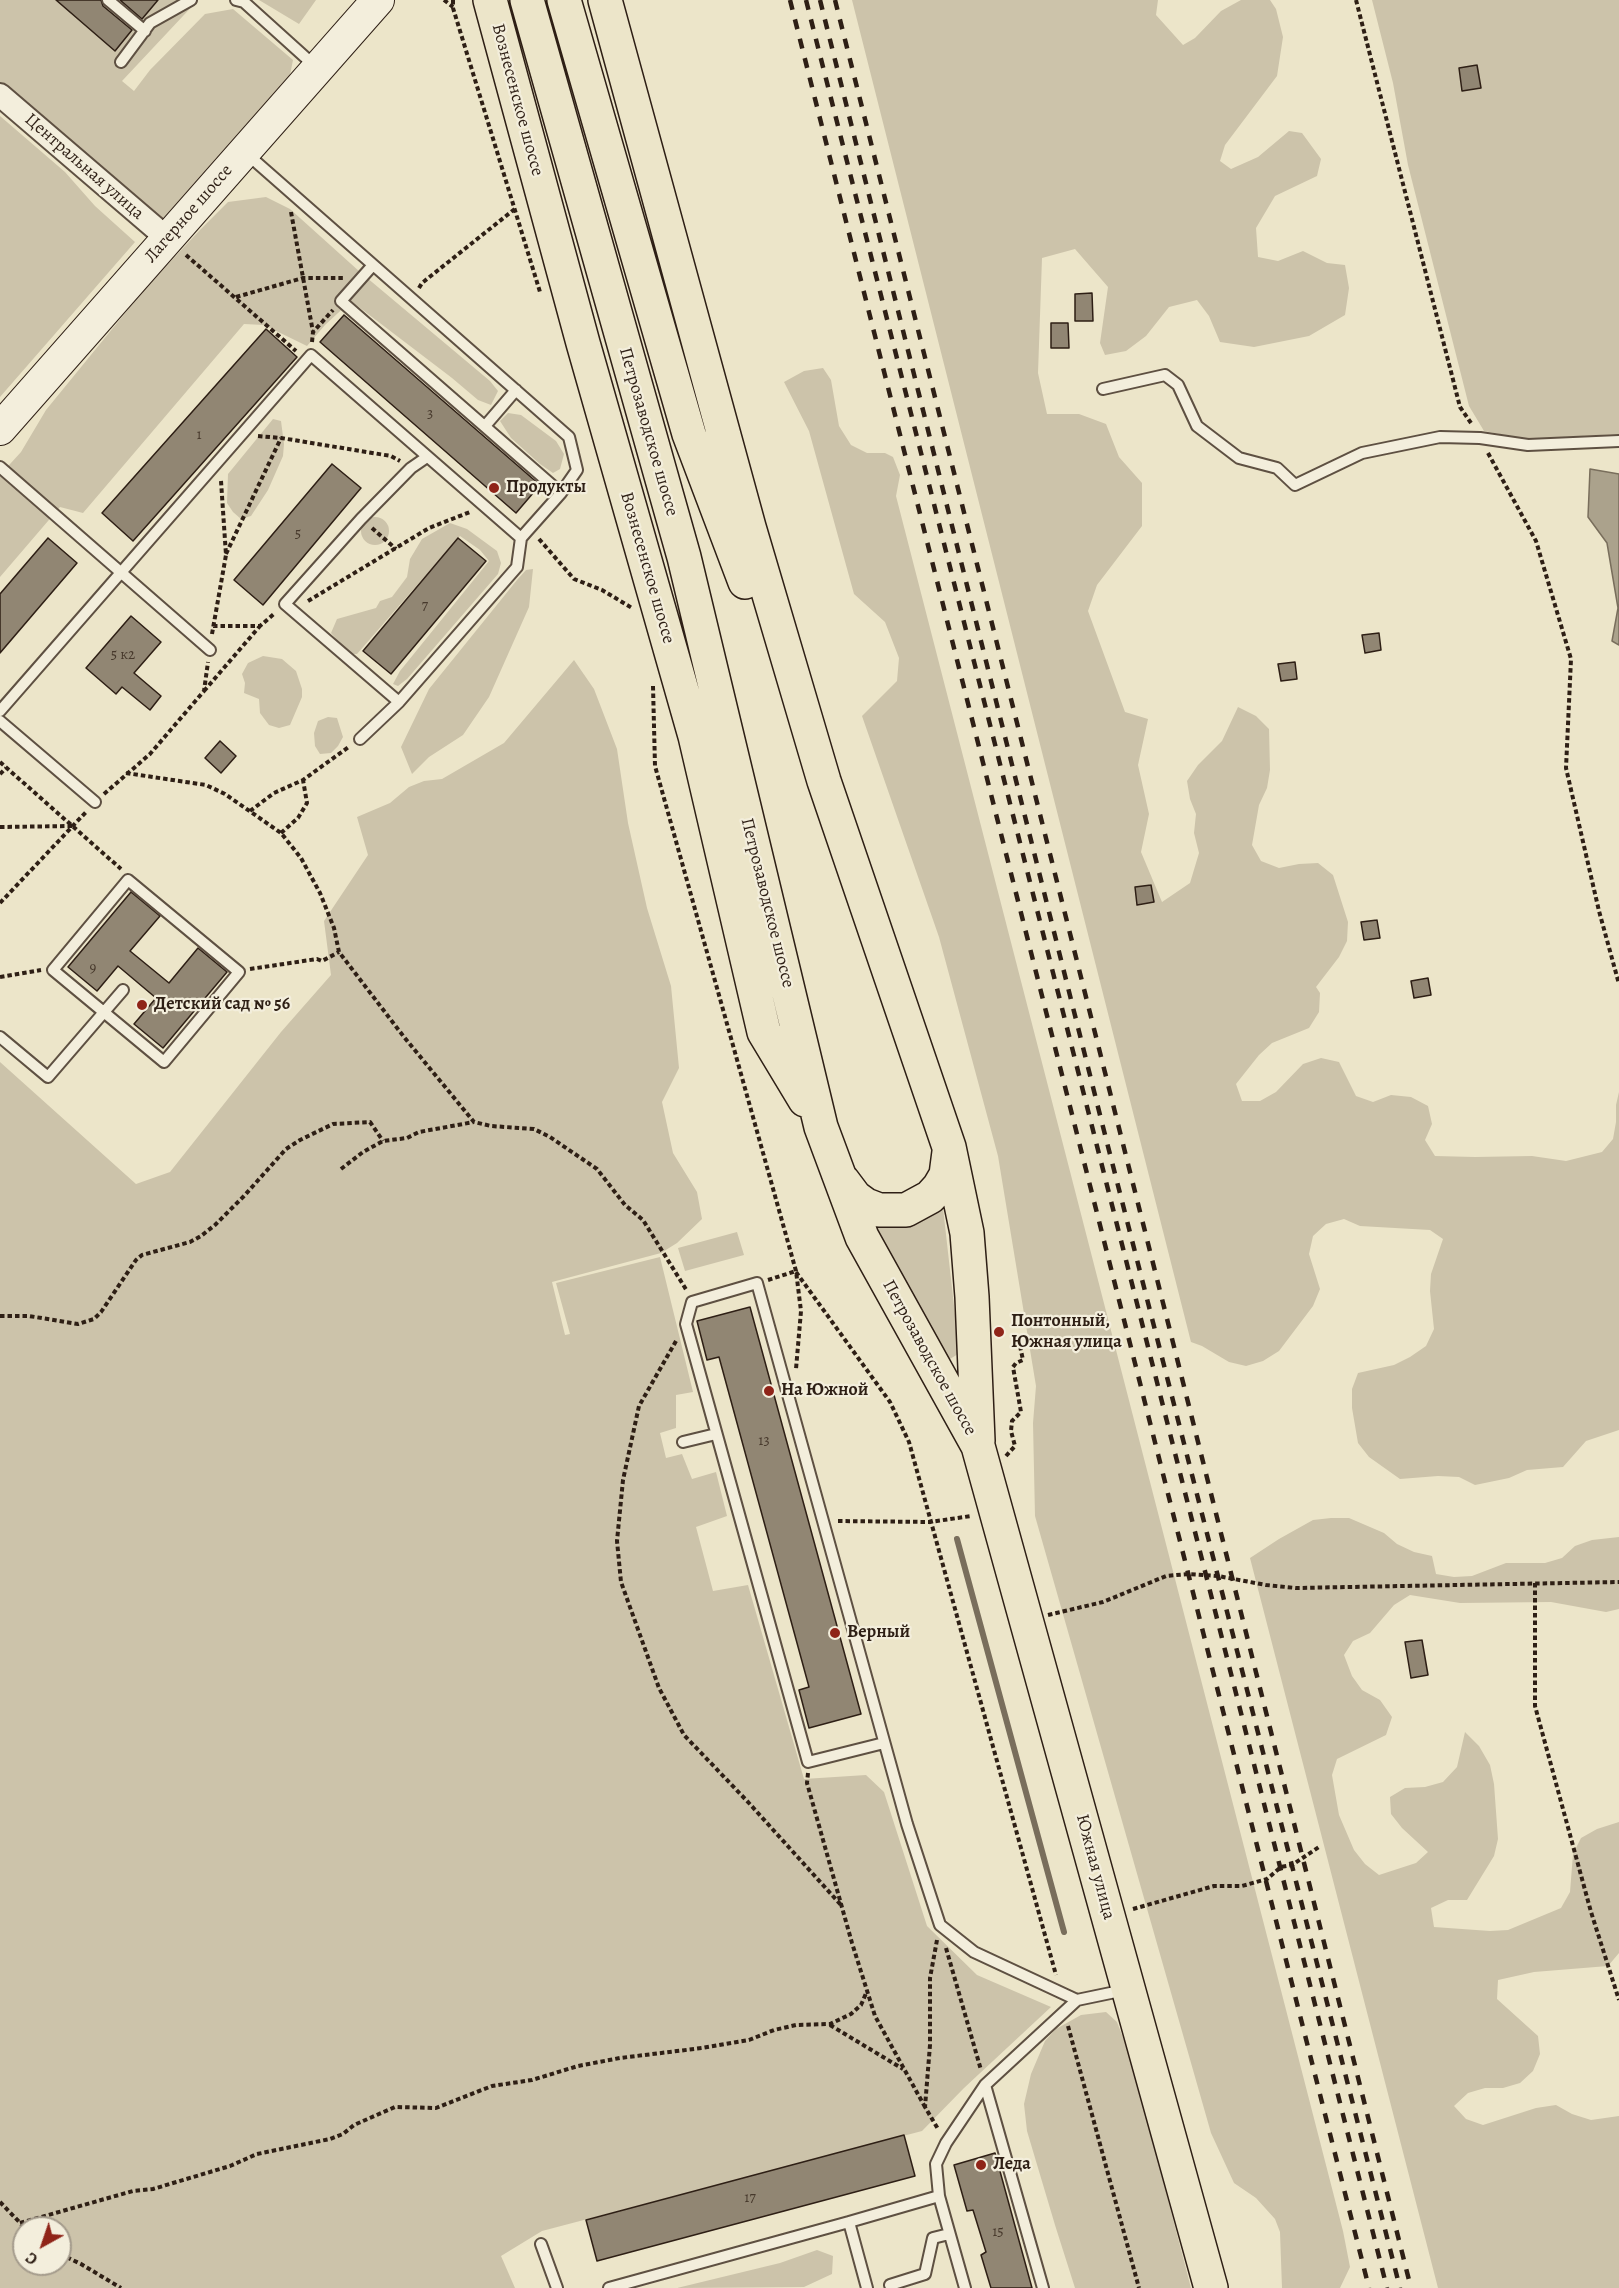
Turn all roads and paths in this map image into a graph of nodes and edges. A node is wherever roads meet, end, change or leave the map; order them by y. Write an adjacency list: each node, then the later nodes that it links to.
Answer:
1 (108, 0): 13 (lane)
2 (190, 0): 13 (lane)
3 (236, 0): 15 (lane)
4 (378, 0): 15 (street, Лагерное шоссе)
5 (444, 0): 12 (path)
6 (453, 0): 12 (path)
7 (490, 0): 83 (main road, Вознесенское шоссе)
8 (527, 0): 83 (main road, Петрозаводское шоссе)
9 (564, 0): 66 (main road)
10 (605, 0): 66 (main road, Петрозаводское шоссе)
11 (1356, 0): 36 (path)
12 (453, 8): 19 (path)
13 (145, 31): 14 (lane)
14 (121, 62)
15 (318, 68): 17 (street, Лагерное шоссе)
16 (0, 95): 20 (street, Центральная улица)
17 (244, 152): 18 (lane); 20 (street, Лагерное шоссе)
18 (287, 189): 21 (lane); 23 (path)
19 (516, 208): 25 (path); 26 (path)
20 (168, 238): 24 (path); 33 (street, Лагерное шоссе)
21 (373, 265): 22 (lane); 25 (lane)
22 (361, 278): 23 (path); 27 (lane)
23 (303, 279): 24 (path); 28 (path)
24 (235, 297): 29 (path)
25 (411, 298): 31 (lane)
26 (542, 299)
27 (341, 301): 28 (path); 32 (lane)
28 (313, 333): 29 (path)
29 (309, 358): 34 (lane); 38 (lane)
30 (1103, 389): 36 (lane)
31 (516, 390): 32 (lane); 42 (lane)
32 (485, 426): 42 (lane)
33 (0, 429)
34 (241, 435): 35 (path); 39 (lane)
35 (281, 438): 41 (path); 48 (path)
36 (1480, 438): 37 (lane); 78 (path)
37 (1619, 441)
38 (428, 457): 41 (lane); 43 (lane)
39 (219, 460): 48 (path); 49 (lane)
40 (0, 467): 49 (lane)
41 (411, 468): 44 (lane)
42 (561, 493): 45 (lane)
43 (484, 506): 46 (lane); 47 (path)
44 (361, 519): 47 (path); 51 (lane)
45 (530, 529): 46 (lane); 50 (path)
46 (521, 538): 57 (lane)
47 (396, 549): 51 (path)
48 (226, 555): 52 (path)
49 (121, 573): 54 (lane); 58 (lane)
50 (629, 597)
51 (285, 604): 53 (path); 57 (lane)
52 (213, 626): 53 (path); 54 (path)
53 (260, 626): 56 (path)
54 (210, 650): 56 (path)
55 (650, 675): 88 (path)
56 (204, 691): 63 (path)
57 (399, 702): 60 (lane)
58 (0, 711)
59 (0, 721): 67 (lane)
60 (360, 739): 65 (path)
61 (0, 762): 62 (path)
62 (6, 768): 64 (path); 69 (path)
63 (126, 773): 67 (path); 68 (path)
64 (0, 774)
65 (303, 780): 68 (path); 71 (path)
66 (824, 781): 85 (main road, Петрозаводское шоссе)
67 (95, 802): 69 (path)
68 (250, 811): 71 (path)
69 (72, 826): 70 (path); 72 (path); 73 (path)
70 (0, 827)
71 (281, 833): 74 (path)
72 (128, 880): 75 (lane); 76 (lane)
73 (0, 903)
74 (339, 951): 76 (path); 82 (path)
75 (53, 970): 77 (path); 80 (lane)
76 (239, 972): 80 (lane)
77 (0, 976)
78 (1619, 984)
79 (123, 990): 80 (lane)
80 (104, 1012): 81 (lane)
81 (0, 1037)
82 (474, 1122): 84 (path); 90 (path)
83 (821, 1127): 87 (main road, Петрозаводское шоссе)
84 (383, 1141): 86 (path); 91 (path)
85 (949, 1148): 87 (main road); 97 (main road, Петрозаводское шоссе)
86 (341, 1169)
87 (839, 1174): 97 (main road, Петрозаводское шоссе)
88 (796, 1271): 89 (path); 94 (path); 100 (path)
89 (757, 1283): 90 (lane); 94 (lane)
90 (692, 1302): 92 (lane)
91 (0, 1316)
92 (686, 1324): 95 (lane); 107 (path)
93 (1020, 1346): 97 (path)
94 (789, 1398): 99 (lane)
95 (716, 1434): 96 (lane); 105 (lane)
96 (683, 1443)
97 (991, 1452): 108 (main road, Южная улица)
98 (976, 1507): 100 (path)
99 (823, 1521): 100 (path); 104 (lane)
100 (930, 1522): 112 (path)
101 (1619, 1582): 102 (path)
102 (1535, 1583): 103 (path); 114 (path)
103 (1073, 1610)
104 (884, 1743): 105 (lane); 109 (lane)
105 (808, 1762): 107 (path)
106 (1319, 1847): 108 (path)
107 (841, 1905): 111 (path)
108 (1108, 1917): 110 (main road, Южная улица)
109 (940, 1925): 112 (lane); 118 (path); 119 (path)
110 (1129, 1990): 113 (lane); 137 (main road, Южная улица)
111 (867, 1991): 116 (path); 117 (path)
112 (1060, 1991): 113 (lane)
113 (1077, 2000): 115 (lane)
114 (1619, 2000)
115 (1064, 2010): 118 (lane); 136 (path)
116 (830, 2024): 117 (path); 124 (path)
117 (903, 2070): 119 (path)
118 (985, 2085): 120 (lane); 135 (lane)
119 (925, 2107): 120 (path)
120 (946, 2143): 121 (lane)
121 (939, 2196): 125 (lane); 126 (lane)
122 (0, 2202): 123 (path)
123 (13, 2216)
124 (45, 2216)
125 (849, 2222): 132 (lane); 133 (lane)
126 (949, 2234): 129 (lane); 134 (lane)
127 (541, 2244): 131 (lane)
128 (72, 2260): 130 (path)
129 (890, 2284)
130 (121, 2288)
131 (557, 2288)
132 (609, 2288)
133 (867, 2288)
134 (965, 2288)
135 (1043, 2288)
136 (1140, 2288)
137 (1212, 2288)

